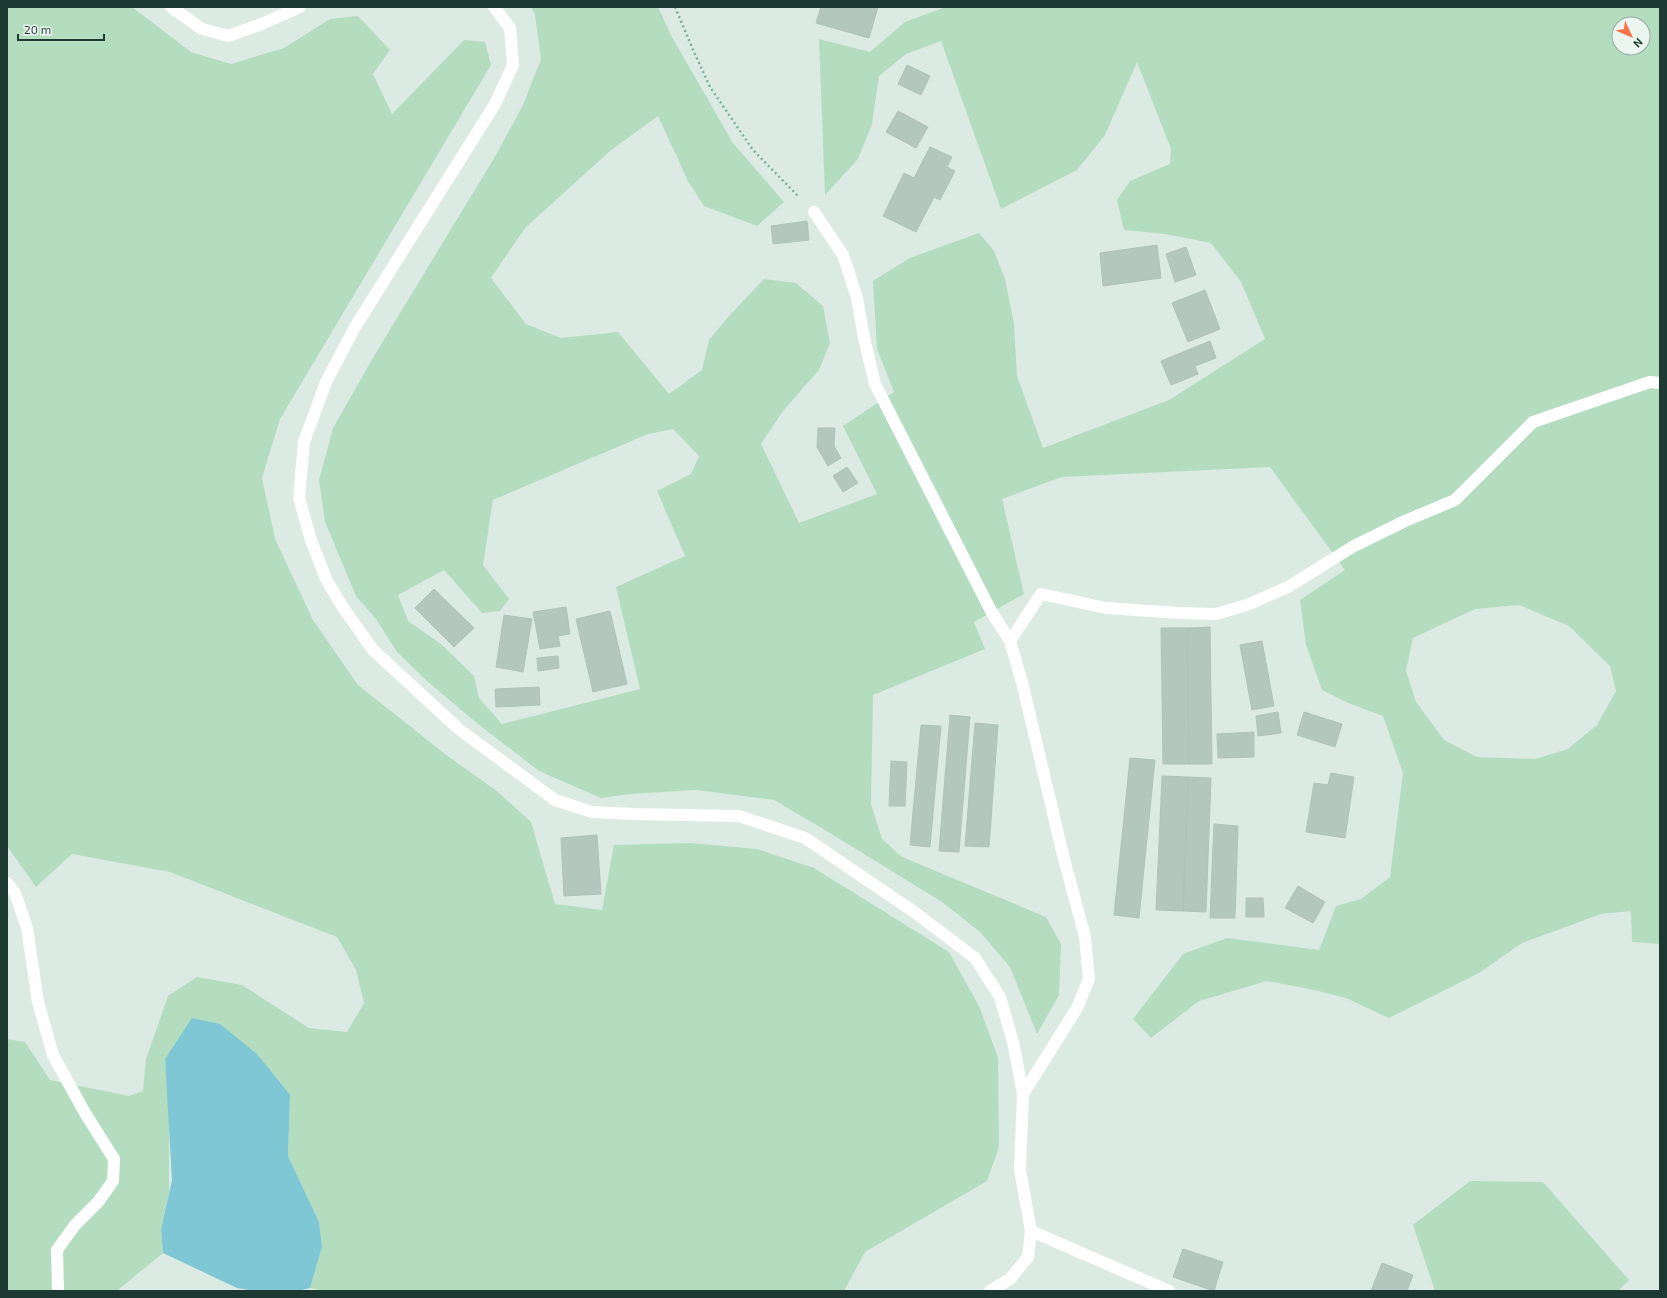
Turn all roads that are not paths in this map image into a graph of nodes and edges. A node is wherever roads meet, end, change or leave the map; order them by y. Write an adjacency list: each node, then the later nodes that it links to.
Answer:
1 (171, 7): 2 (street)
2 (300, 7)
3 (494, 7): 8 (street)
4 (814, 212): 6 (street)
5 (1660, 383): 6 (street)
6 (1010, 641): 8 (street)
7 (7, 883): 10 (street)
8 (1023, 1094): 9 (street)
9 (1031, 1231): 11 (street); 12 (street)
10 (58, 1291)
11 (990, 1291)
12 (1169, 1291)

